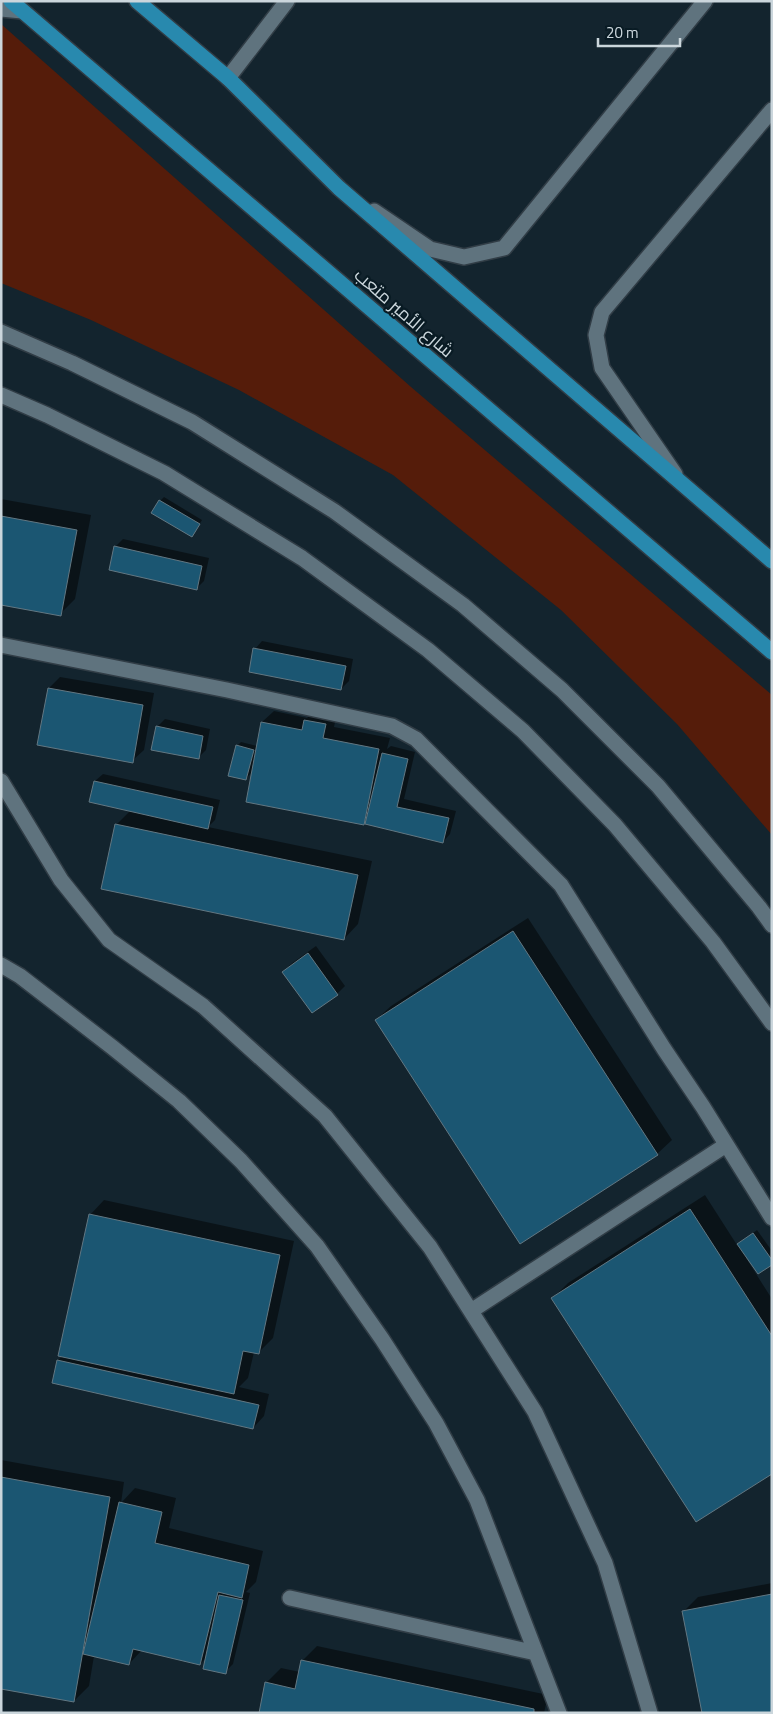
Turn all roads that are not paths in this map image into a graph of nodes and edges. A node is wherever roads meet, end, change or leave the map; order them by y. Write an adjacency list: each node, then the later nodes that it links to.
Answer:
1 (136, 1): 6 (main road)
2 (288, 1): 6 (street)
3 (705, 1): 8 (street)
4 (17, 6): 5 (street); 14 (main road, شارع الأمير متعب)
5 (1, 9)
6 (228, 78): 8 (main road)
7 (772, 110): 11 (street)
8 (339, 188): 11 (main road)
9 (1, 332): 16 (street)
10 (1, 395): 18 (street)
11 (683, 486): 12 (main road)
12 (772, 561)
13 (1, 645): 19 (street)
14 (772, 652)
15 (1, 781): 21 (street)
16 (772, 925)
17 (1, 965): 23 (street)
18 (772, 1023)
19 (726, 1145): 20 (street); 21 (street)
20 (772, 1218)
21 (471, 1311): 25 (street)
22 (290, 1598): 23 (street)
23 (536, 1653): 24 (street)
24 (559, 1713)
25 (650, 1713)

